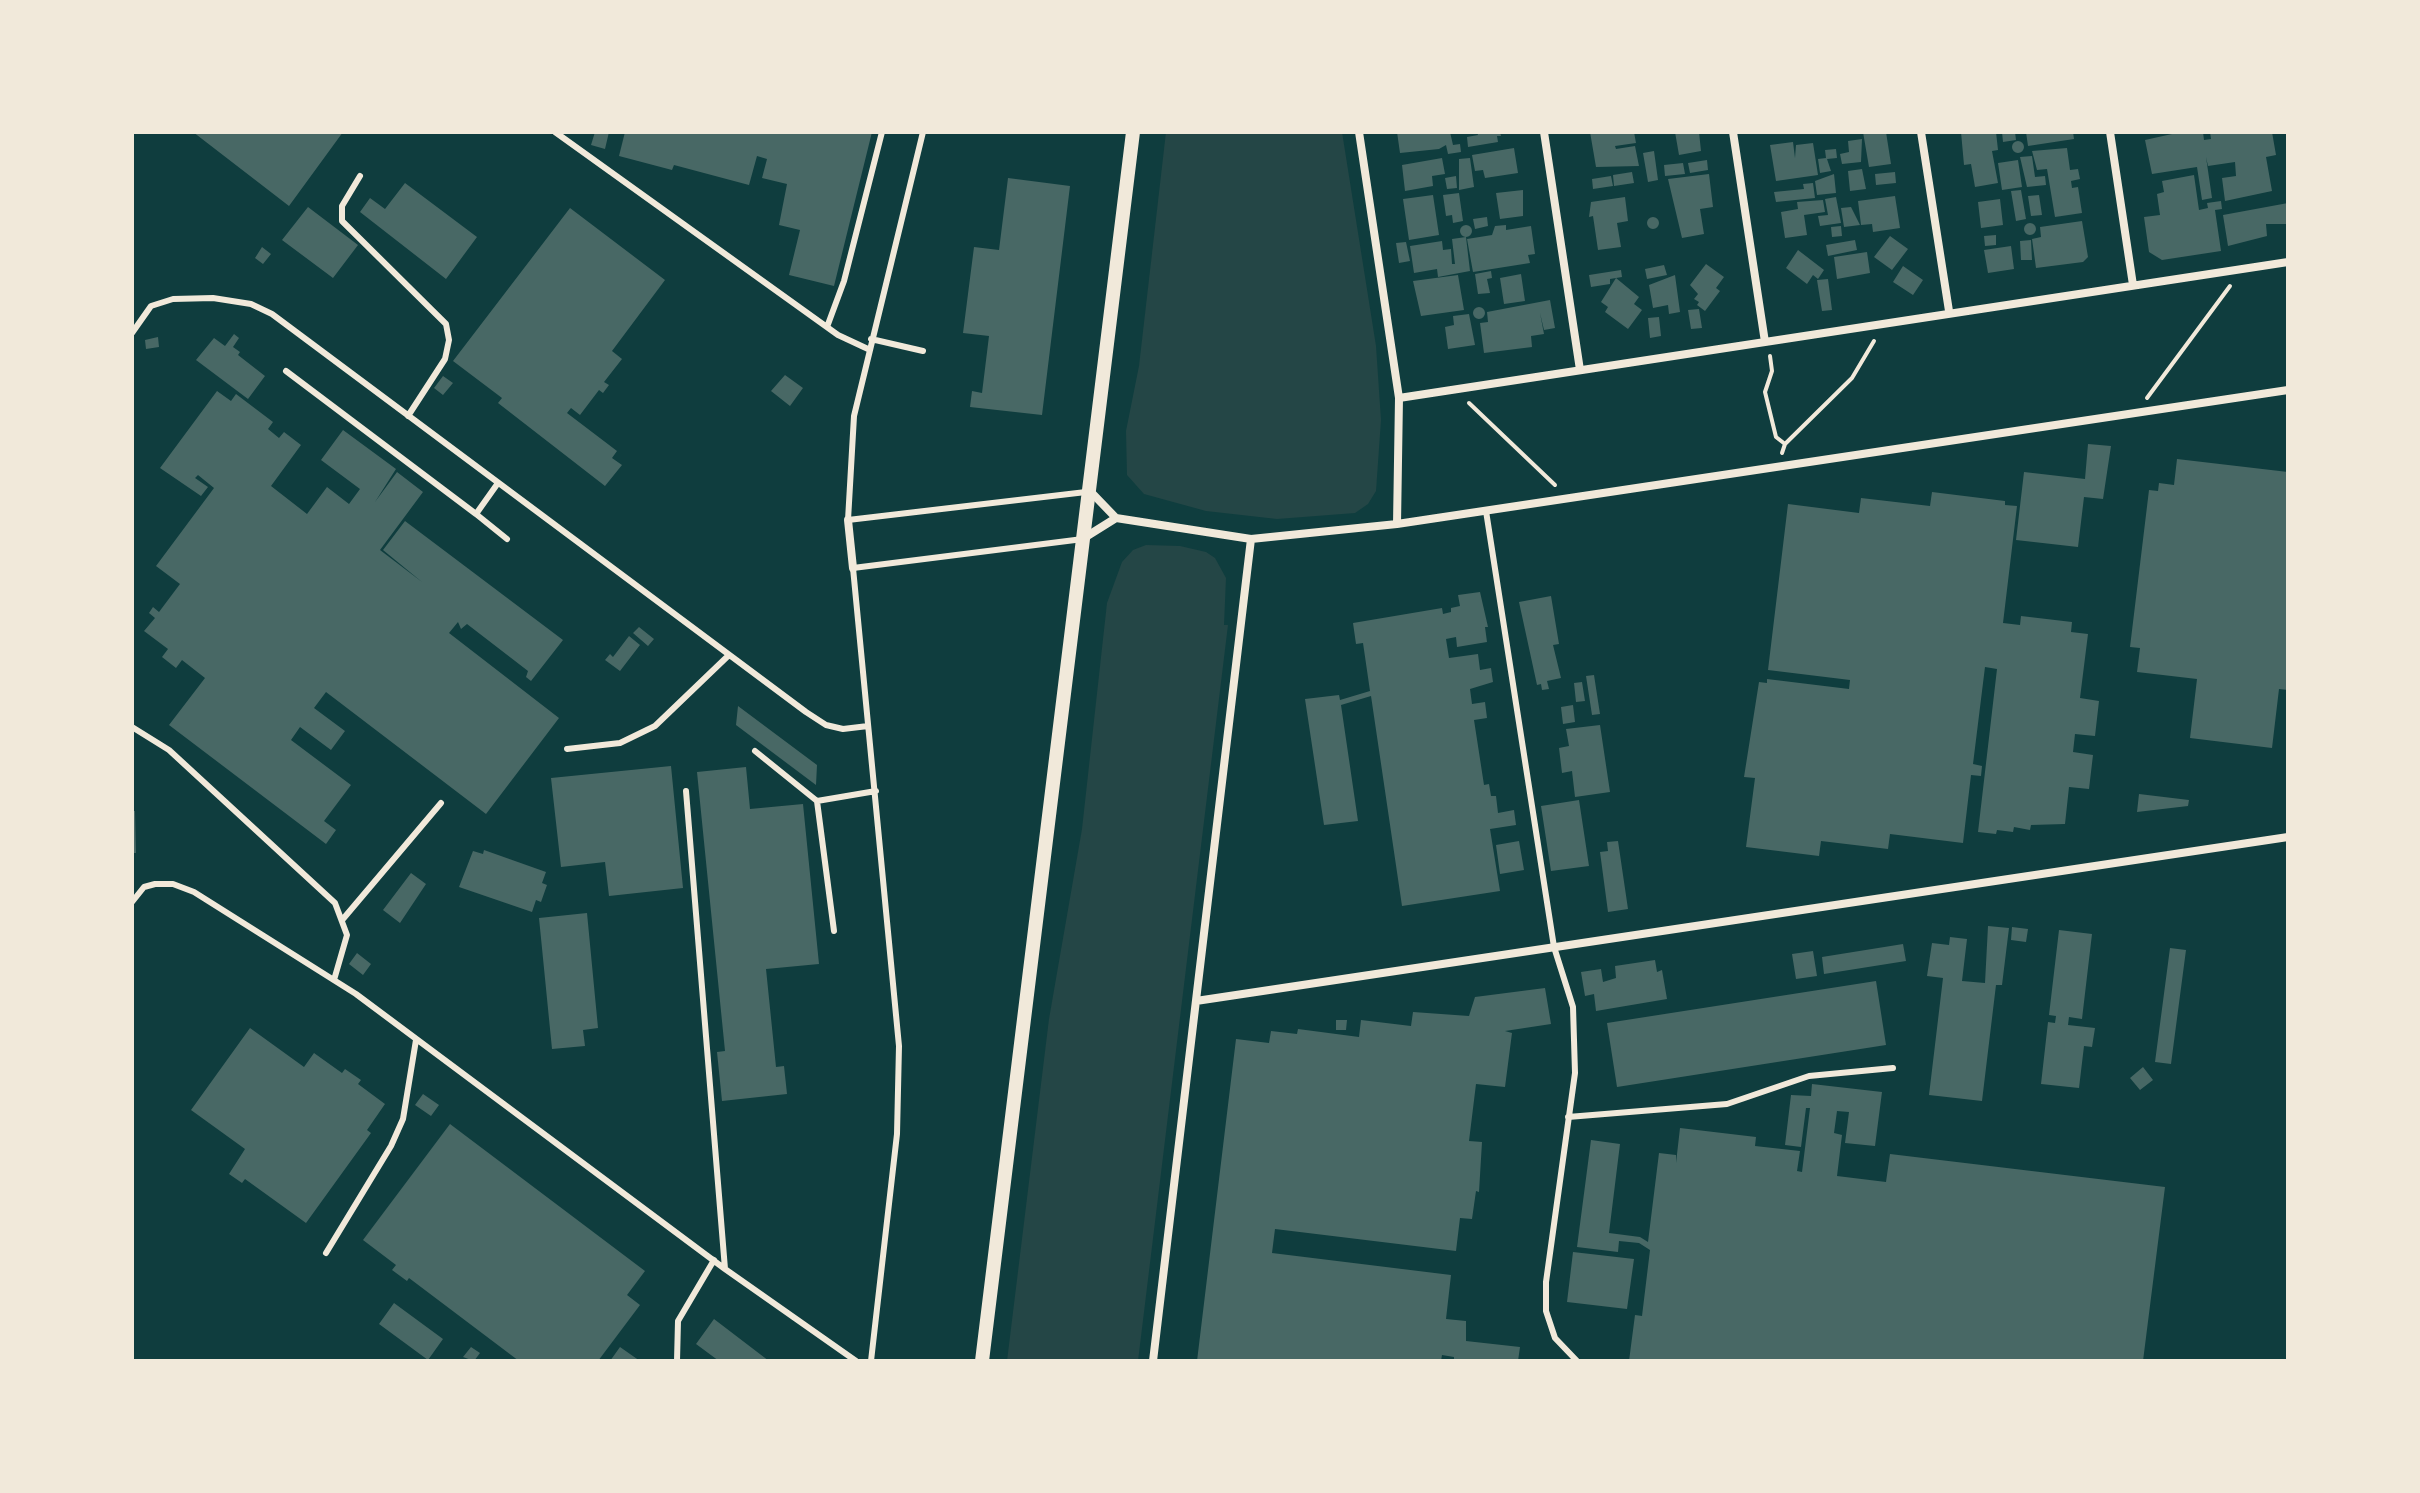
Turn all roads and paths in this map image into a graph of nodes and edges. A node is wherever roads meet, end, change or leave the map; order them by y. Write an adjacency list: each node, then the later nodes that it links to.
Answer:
1 (555, 132): 16 (lane)
2 (882, 132): 16 (lane)
3 (923, 132): 18 (lane)
4 (1133, 132): 32 (street)
5 (1359, 132): 26 (street)
6 (1544, 132): 22 (street)
7 (1733, 132): 19 (street)
8 (1921, 132): 14 (street)
9 (2110, 132): 13 (street)
10 (360, 176): 28 (lane)
11 (2288, 262): 12 (street)
12 (2244, 268): 13 (street); 27 (path)
13 (2133, 285): 14 (street)
14 (1949, 311): 15 (street)
15 (1879, 323): 19 (street); 29 (path)
16 (827, 327): 20 (lane)
17 (132, 333): 28 (lane)
18 (871, 339): 20 (lane); 21 (lane)
19 (1765, 342): 22 (street); 29 (path)
20 (868, 349): 37 (lane)
21 (923, 351)
22 (1580, 370): 24 (street)
23 (286, 371): 35 (lane)
24 (1461, 388): 26 (street); 33 (path)
25 (2288, 390): 27 (street)
26 (1399, 398): 38 (street)
27 (2135, 414): 30 (street)
28 (408, 416): 31 (lane)
29 (1785, 444): 30 (path)
30 (1777, 468): 33 (street)
31 (498, 483): 35 (lane); 43 (lane)
32 (1090, 491): 36 (street); 37 (lane); 39 (street)
33 (1573, 498): 34 (street)
34 (1486, 511): 38 (street); 56 (lane)
35 (476, 514): 40 (lane)
36 (1116, 518): 39 (street); 41 (street)
37 (848, 520): 42 (street)
38 (1397, 524): 41 (street)
39 (1084, 538): 42 (lane); 68 (street)
40 (507, 539)
41 (1251, 539): 58 (street)
42 (853, 568): 44 (lane)
43 (729, 655): 44 (lane); 46 (lane)
44 (868, 726): 49 (lane)
45 (132, 727): 54 (lane)
46 (567, 749)
47 (755, 751): 50 (lane)
48 (686, 791): 64 (lane)
49 (876, 791): 50 (lane); 67 (lane)
50 (817, 801): 55 (lane)
51 (441, 803): 54 (lane)
52 (2288, 837): 56 (street)
53 (132, 902): 57 (lane)
54 (343, 919): 57 (lane)
55 (834, 931)
56 (1554, 947): 58 (street); 61 (lane)
57 (334, 980): 59 (lane)
58 (1196, 1001): 69 (street)
59 (416, 1040): 62 (lane); 63 (lane)
60 (1893, 1068): 61 (lane)
61 (1568, 1117): 70 (lane)
62 (326, 1253)
63 (714, 1260): 64 (lane); 65 (lane)
64 (725, 1269): 66 (lane)
65 (677, 1361)
66 (856, 1361)
67 (871, 1361)
68 (982, 1361)
69 (1153, 1361)
70 (1577, 1361)

